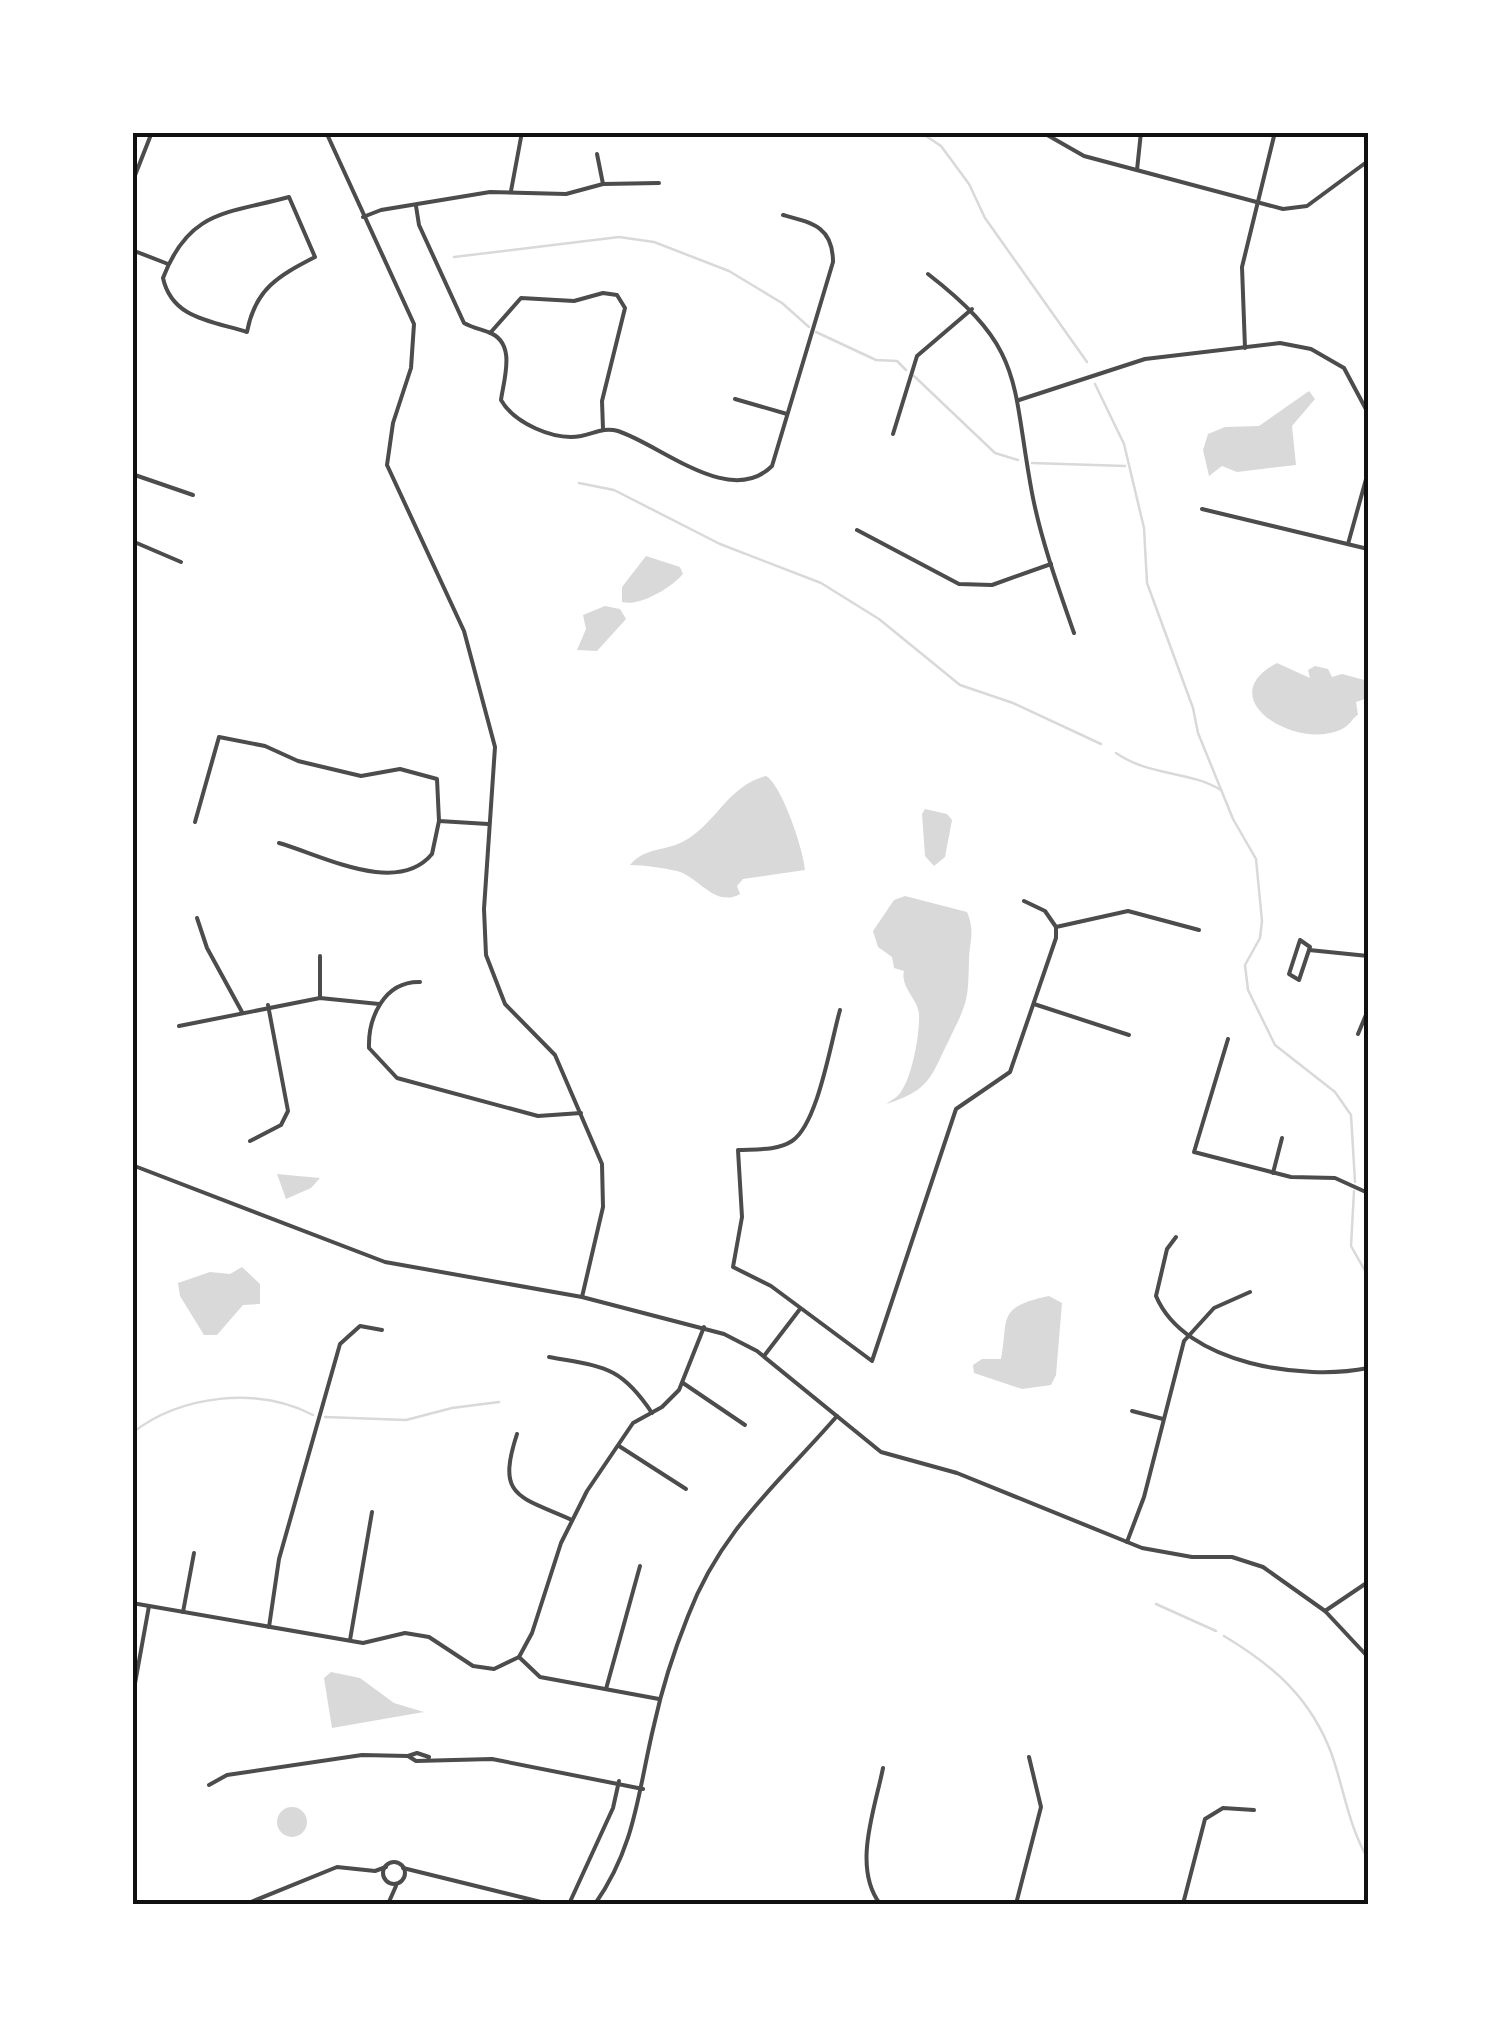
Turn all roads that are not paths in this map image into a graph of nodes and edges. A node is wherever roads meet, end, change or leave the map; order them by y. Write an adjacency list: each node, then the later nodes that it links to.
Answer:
1 (152, 132): 10 (street)
2 (326, 132): 17 (street)
3 (522, 132): 13 (street)
4 (1042, 132): 9 (street)
5 (1141, 132): 9 (street)
6 (1275, 132): 14 (street)
7 (597, 154): 12 (street)
8 (1368, 161): 14 (street)
9 (1137, 170): 14 (street)
10 (132, 183)
11 (659, 183): 12 (street)
12 (603, 184): 13 (street)
13 (511, 191): 15 (street)
14 (1258, 204): 23 (street)
15 (416, 206): 17 (street); 22 (street)
16 (784, 214): 29 (street)
17 (363, 218): 45 (street)
18 (132, 250): 19 (street)
19 (168, 264): 19 (street)
20 (928, 274): 21 (street)
21 (972, 308): 27 (street); 31 (street)
22 (491, 332): 30 (street); 30 (street)
23 (1245, 348): 25 (street); 27 (street)
24 (1368, 384): 25 (street)
25 (1358, 390): 28 (street)
26 (735, 399): 29 (street)
27 (1018, 400): 41 (street)
28 (1368, 413)
29 (787, 414): 30 (street)
30 (603, 429)
31 (893, 434)
32 (1368, 472): 38 (street)
33 (132, 474): 34 (street)
34 (194, 495)
35 (1202, 509): 38 (street)
36 (858, 530): 41 (street)
37 (132, 541): 40 (street)
38 (1348, 544): 39 (street)
39 (1368, 549)
40 (181, 562)
41 (1051, 564): 42 (street)
42 (1074, 633)
43 (438, 821): 44 (street); 45 (street); 46 (street)
44 (194, 822)
45 (488, 824): 66 (street)
46 (280, 843)
47 (1024, 900): 49 (street)
48 (197, 918): 61 (street)
49 (1056, 927): 50 (street); 57 (street)
50 (1199, 930)
51 (1309, 950): 51 (street); 53 (street)
52 (320, 956): 55 (street)
53 (1368, 956)
54 (420, 982): 56 (street)
55 (320, 998): 56 (street); 58 (street)
56 (379, 1004): 66 (street)
57 (1034, 1004): 64 (street); 75 (street)
58 (268, 1006): 61 (street); 68 (street)
59 (840, 1010): 75 (street)
60 (1368, 1010): 63 (street)
61 (242, 1012): 62 (street)
62 (179, 1026)
63 (1358, 1034)
64 (1129, 1035)
65 (1228, 1039): 70 (street)
66 (581, 1113): 74 (street)
67 (1282, 1138): 70 (street)
68 (250, 1140)
69 (132, 1165): 74 (street)
70 (1273, 1172): 71 (street)
71 (1368, 1193)
72 (1176, 1237): 78 (street)
73 (1250, 1292): 78 (street)
74 (582, 1297): 76 (street)
75 (800, 1309): 79 (street)
76 (704, 1328): 79 (street); 82 (street)
77 (382, 1330): 101 (street)
78 (1189, 1333): 81 (street); 86 (street)
79 (764, 1356): 85 (street)
80 (548, 1357): 84 (street)
81 (1368, 1368)
82 (683, 1382): 84 (street); 87 (street)
83 (1132, 1411): 86 (street)
84 (652, 1413): 89 (street)
85 (837, 1416): 93 (street); 107 (street)
86 (1163, 1419): 93 (street)
87 (745, 1425)
88 (517, 1434): 92 (street)
89 (618, 1445): 90 (street); 92 (street)
90 (686, 1489)
91 (372, 1512): 102 (street)
92 (573, 1520): 103 (street)
93 (1127, 1542): 99 (street)
94 (194, 1553): 100 (street)
95 (640, 1566): 106 (street)
96 (1368, 1582): 99 (street)
97 (132, 1603): 98 (street)
98 (149, 1606): 100 (street); 105 (street)
99 (1325, 1611): 104 (street)
100 (183, 1612): 101 (street)
101 (268, 1627): 102 (street)
102 (350, 1641): 103 (street)
103 (518, 1657): 106 (street)
104 (1368, 1657)
105 (134, 1681): 108 (street)
106 (606, 1689): 107 (street)
107 (661, 1699): 113 (street)
108 (132, 1700)
109 (1029, 1757): 128 (street)
110 (883, 1768): 127 (street)
111 (620, 1781): 112 (street); 113 (street); 125 (street)
112 (209, 1785)
113 (644, 1789): 126 (street)
114 (1254, 1810): 129 (street)
115 (386, 1866): 116 (street); 117 (street); 119 (street)
116 (404, 1868): 118 (street); 120 (street)
117 (375, 1871): 119 (street); 122 (street)
118 (416, 1874): 120 (street); 124 (street)
119 (386, 1880): 120 (street); 121 (street)
120 (400, 1882): 121 (street)
121 (392, 1895): 123 (street)
122 (246, 1904)
123 (388, 1904)
124 (550, 1904)
125 (569, 1904)
126 (595, 1904)
127 (880, 1904)
128 (1016, 1904)
129 (1183, 1904)

